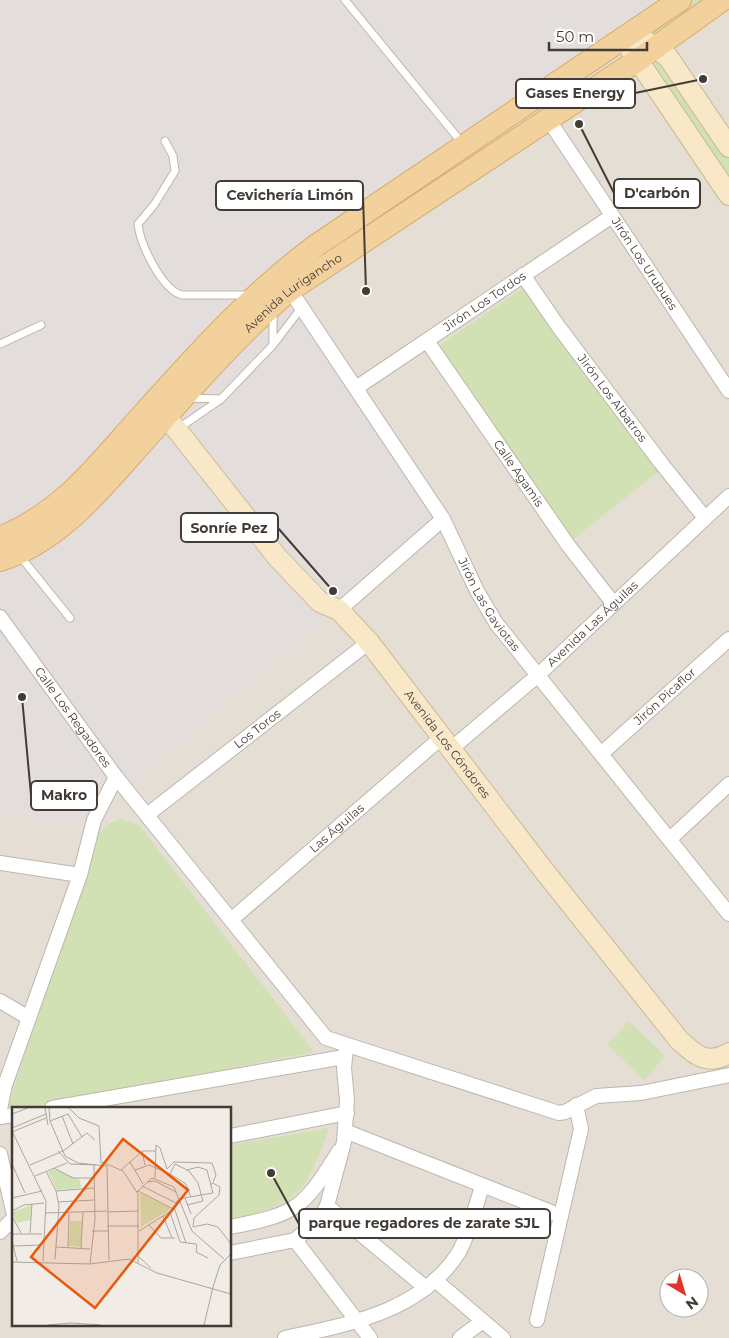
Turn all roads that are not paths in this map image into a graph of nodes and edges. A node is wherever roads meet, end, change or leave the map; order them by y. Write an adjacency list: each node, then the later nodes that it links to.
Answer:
1 (345, 0): 9 (lane)
2 (680, 0): 4 (main road, Avenida Lurigancho)
3 (722, 0): 5 (main road, Avenida Lurigancho)
4 (627, 36): 5 (main road); 9 (main road, Avenida Lurigancho)
5 (647, 54): 6 (main road, Avenida Lurigancho); 8 (main road); 10 (main road)
6 (554, 128): 11 (street, Jirón Los Urubues); 13 (main road, Avenida Lurigancho)
7 (165, 141): 13 (lane)
8 (728, 143)
9 (464, 146): 13 (main road, Avenida Lurigancho)
10 (729, 195)
11 (612, 216): 12 (street, Jirón Los Tordos); 19 (street, Jirón Los Urubues)
12 (524, 276): 15 (street, Jirón Los Tordos); 24 (street, Jirón Los Albatros)
13 (280, 294): 17 (lane); 17 (lane); 18 (street, Jirón Las Gaviotas); 20 (main road, Avenida Lurigancho); 26 (main road, Avenida Lurigancho)
14 (40, 325): 16 (lane)
15 (427, 341): 18 (street, Jirón Los Tordos); 28 (street, Calle Agamis)
16 (0, 344)
17 (273, 345): 21 (lane)
18 (356, 388): 25 (street, Jirón Las Gaviotas)
19 (729, 391)
20 (183, 398): 21 (lane); 22 (main road, Avenida Lurigancho)
21 (221, 398): 22 (lane)
22 (171, 423): 27 (main road, Avenida Lurigancho); 29 (main road, Avenida Los Cóndores)
23 (729, 496): 24 (street, Avenida Las Águilas)
24 (705, 518): 28 (street, Avenida Las Águilas)
25 (442, 519): 29 (street); 34 (street, Jirón Las Gaviotas)
26 (0, 538)
27 (9, 556): 31 (lane)
28 (613, 603): 34 (street, Avenida Las Águilas)
29 (339, 610): 33 (main road, Avenida Los Cóndores)
30 (0, 617): 37 (street, Calle Los Regadores)
31 (70, 618)
32 (729, 638): 36 (street, Jirón Picaflor)
33 (369, 642): 35 (main road, Avenida Los Cóndores); 39 (street, Los Toros)
34 (537, 676): 35 (street, Avenida Las Águilas); 36 (street, Jirón Las Gaviotas)
35 (446, 743): 44 (street, Las Águilas); 48 (main road, Avenida Los Cóndores)
36 (601, 754): 40 (street, Jirón Las Gaviotas)
37 (116, 777): 39 (street, Calle Los Regadores); 42 (street)
38 (729, 784): 40 (street)
39 (147, 815): 44 (street, Calle Los Regadores)
40 (670, 839): 43 (street, Jirón Las Gaviotas)
41 (0, 863): 42 (street)
42 (80, 875): 46 (street)
43 (728, 909)
44 (232, 920): 47 (street, Calle Los Regadores)
45 (0, 1001): 46 (street)
46 (29, 1018): 50 (street)
47 (346, 1051): 51 (street, Calle Los Regadores); 52 (street); 54 (street)
48 (729, 1053)
49 (729, 1075): 51 (street, Calle Los Regadores)
50 (3, 1084): 53 (street)
51 (576, 1106): 64 (street)
52 (57, 1107)
53 (0, 1110)
54 (347, 1113): 55 (street); 56 (street)
55 (231, 1136)
56 (345, 1136): 59 (street); 61 (street); 66 (street)
57 (0, 1154): 58 (street)
58 (10, 1179): 60 (street)
59 (482, 1187): 64 (street); 70 (street)
60 (12, 1198)
61 (327, 1206): 68 (street); 70 (street)
62 (0, 1209): 63 (street)
63 (12, 1216)
64 (561, 1216): 71 (street)
65 (12, 1219): 67 (street)
66 (231, 1227)
67 (0, 1232)
68 (295, 1240): 69 (street); 72 (street)
69 (231, 1253)
70 (430, 1284): 72 (street); 73 (street)
71 (537, 1320)
72 (359, 1322): 74 (street); 75 (street)
73 (483, 1322): 76 (street); 77 (street)
74 (285, 1338)
75 (370, 1338)
76 (460, 1338)
77 (503, 1338)

